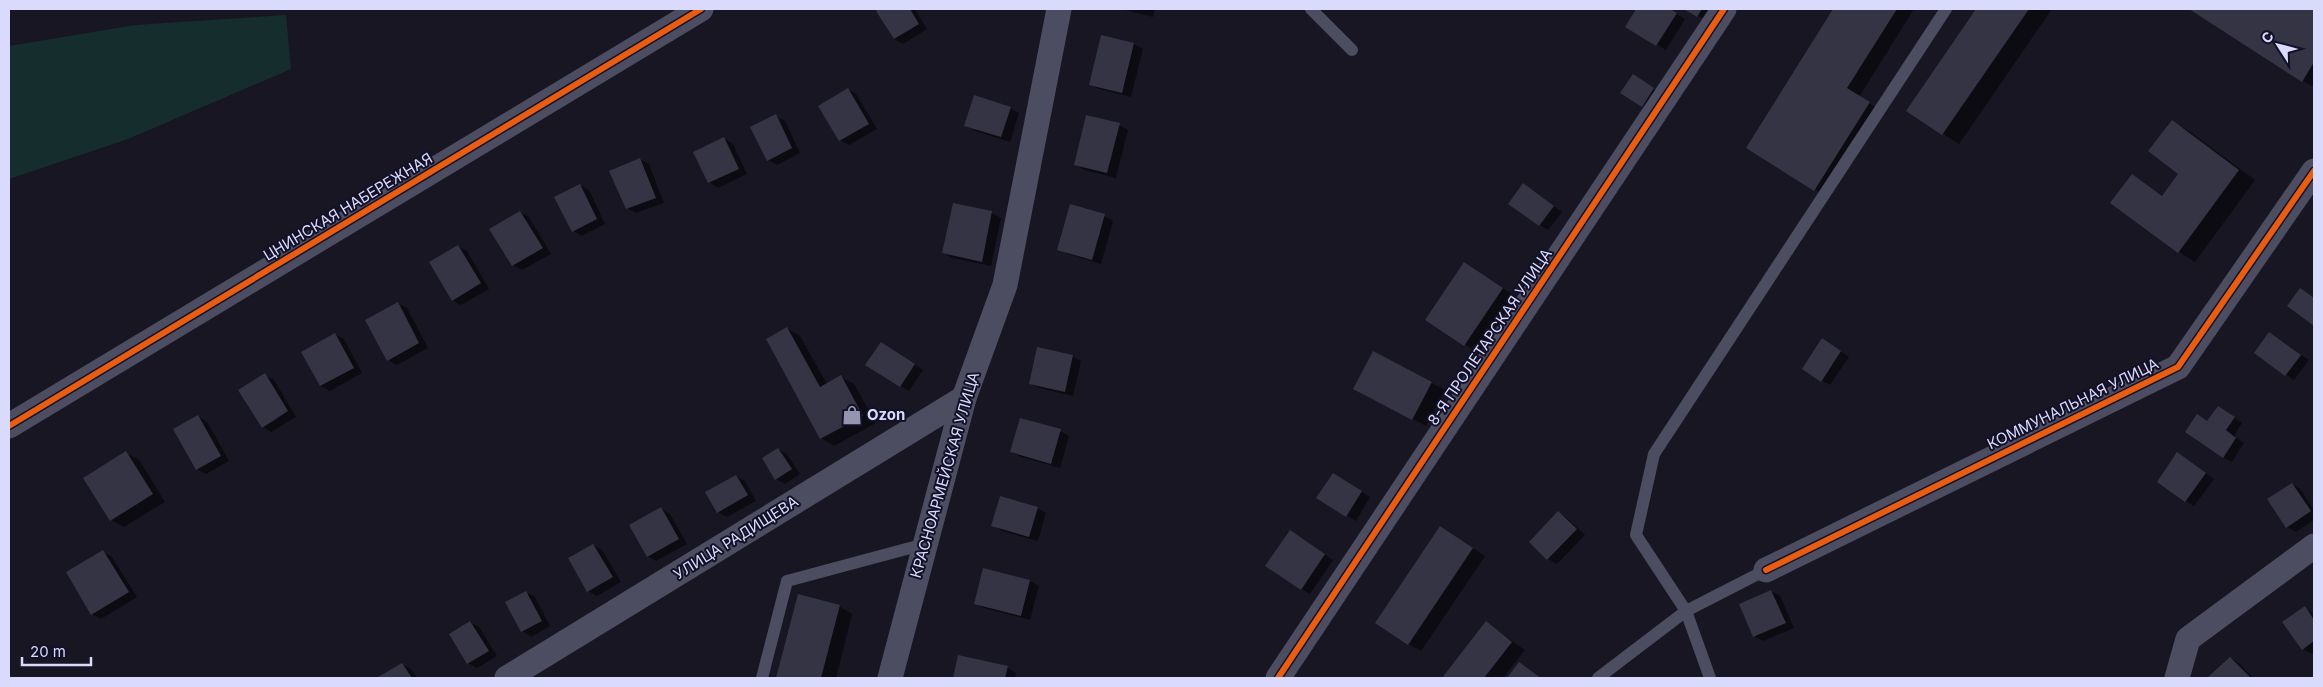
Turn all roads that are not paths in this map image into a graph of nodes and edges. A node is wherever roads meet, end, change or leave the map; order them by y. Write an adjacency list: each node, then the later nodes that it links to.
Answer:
1 (701, 9): 9 (street, ЦНИНСКАЯ НАБЕРЕЖНАЯ)
2 (1059, 9): 8 (street, КРАСНОАРМЕЙСКАЯ УЛИЦА)
3 (1311, 9): 6 (lane)
4 (1724, 9): 17 (street, 8-Я ПРОЛЕТАРСКАЯ УЛИЦА)
5 (1946, 9): 13 (lane)
6 (1352, 50)
7 (2314, 171): 12 (street, КОММУНАЛЬНАЯ УЛИЦА)
8 (964, 398): 10 (street, КРАСНОАРМЕЙСКАЯ УЛИЦА); 14 (street, УЛИЦА РАДИЩЕВА)
9 (9, 426)
10 (925, 544): 15 (lane); 16 (street, КРАСНОАРМЕЙСКАЯ УЛИЦА)
11 (2314, 546): 20 (street)
12 (1766, 570): 13 (lane)
13 (1686, 611): 18 (lane); 19 (lane)
14 (508, 678)
15 (762, 678)
16 (890, 678)
17 (1278, 678)
18 (1598, 678)
19 (1710, 678)
20 (2177, 678)

